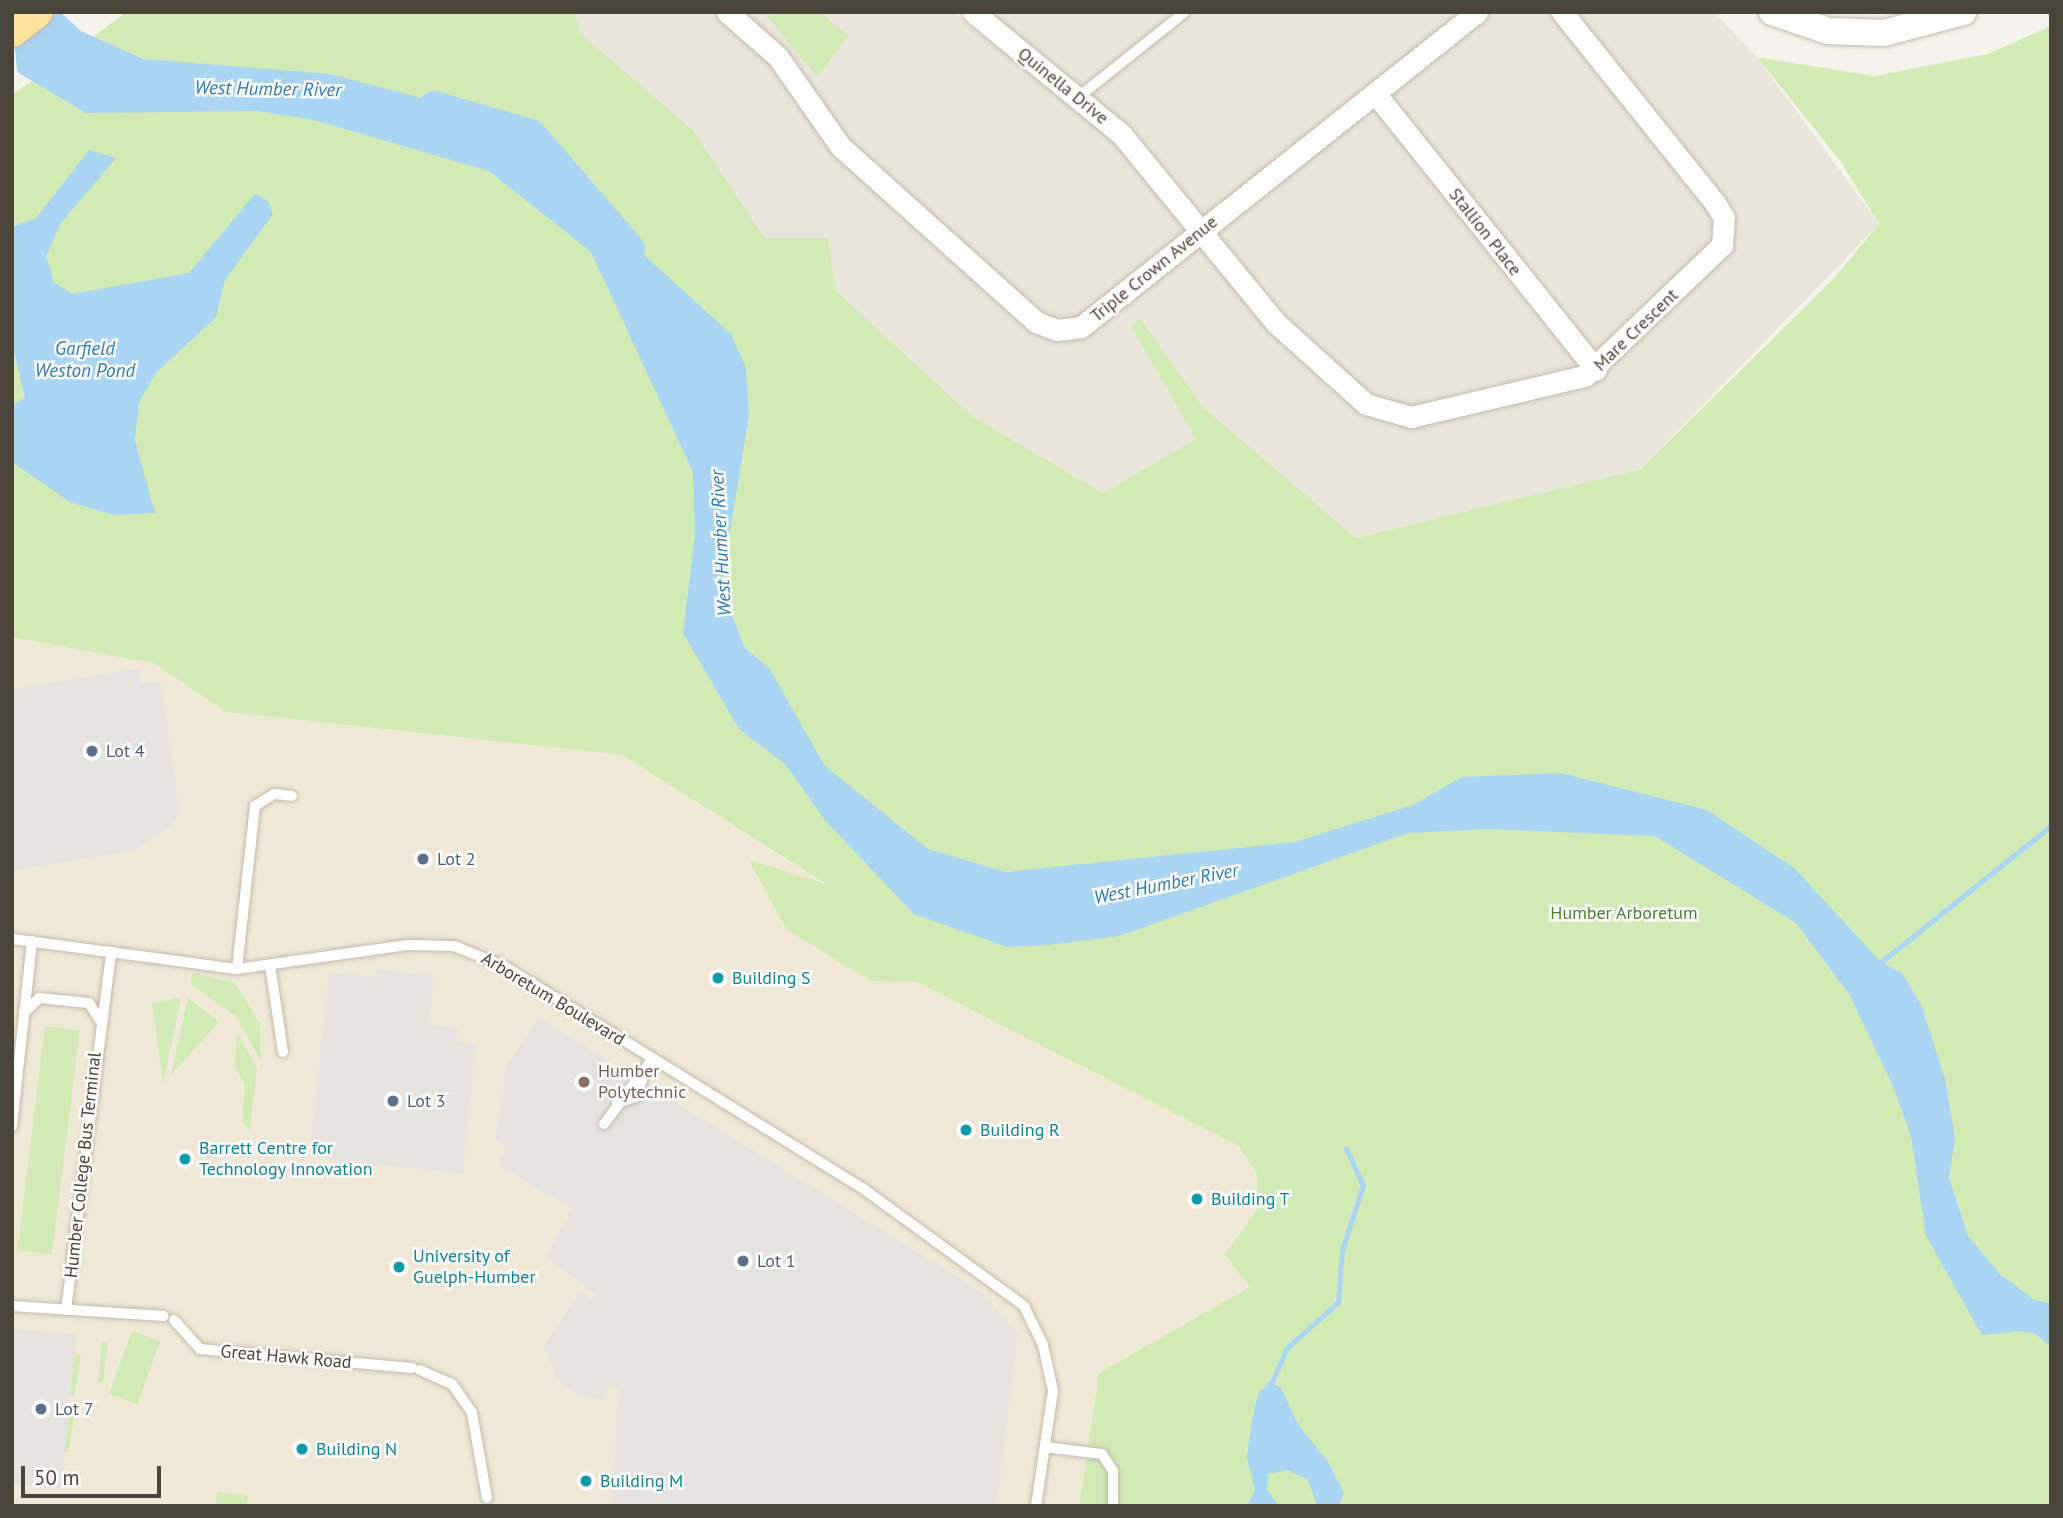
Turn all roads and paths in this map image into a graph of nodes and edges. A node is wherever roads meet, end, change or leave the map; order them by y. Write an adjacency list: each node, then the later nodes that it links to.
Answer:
1 (36, 12): 9 (main road)
2 (727, 12): 12 (street, Triple Crown Avenue)
3 (973, 12): 11 (street, Quinella Drive)
4 (1185, 12): 11 (lane)
5 (1477, 12): 10 (street, Triple Crown Avenue)
6 (1562, 12): 13 (street, Mare Crescent)
7 (1772, 12): 8 (street)
8 (1963, 12)
9 (12, 31)
10 (1375, 93): 12 (street, Triple Crown Avenue); 13 (street, Stallion Place)
11 (1076, 99): 12 (street, Quinella Drive)
12 (1199, 233): 13 (street, Mare Crescent)
13 (1596, 370)
14 (292, 796): 19 (lane)
15 (12, 939): 16 (lane, Arboretum Boulevard)
16 (32, 941): 17 (lane, Arboretum Boulevard); 20 (lane)
17 (111, 952): 19 (lane, Arboretum Boulevard); 21 (lane, Humber College Bus Terminal)
18 (270, 965): 19 (lane, Arboretum Boulevard); 22 (lane); 23 (lane, Arboretum Boulevard)
19 (237, 969)
20 (24, 1013): 21 (lane); 25 (lane)
21 (99, 1019): 27 (lane, Humber College Bus Terminal)
22 (284, 1052)
23 (653, 1058): 24 (lane); 28 (lane, Arboretum Boulevard)
24 (604, 1124)
25 (12, 1126)
26 (12, 1306): 27 (lane, Great Hawk Road)
27 (66, 1311): 29 (lane, Great Hawk Road)
28 (1045, 1447): 30 (lane, Arboretum Boulevard); 31 (lane)
29 (487, 1498)
30 (1036, 1506)
31 (1113, 1506)

